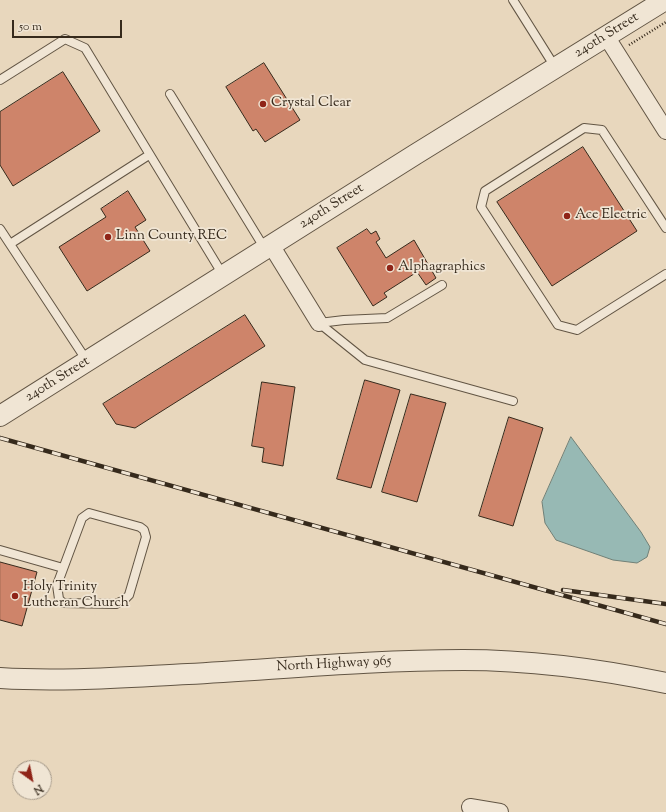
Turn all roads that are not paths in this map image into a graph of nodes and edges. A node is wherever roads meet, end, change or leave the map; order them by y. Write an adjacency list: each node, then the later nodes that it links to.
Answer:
1 (513, 0): 4 (lane)
2 (665, 0): 3 (street, 240th Street)
3 (606, 36): 4 (street, 240th Street); 7 (street)
4 (556, 68): 12 (street, 240th Street)
5 (0, 80): 8 (lane)
6 (170, 94): 12 (lane)
7 (666, 131)
8 (149, 155): 11 (lane); 14 (lane)
9 (666, 228): 13 (lane)
10 (0, 229): 11 (lane)
11 (10, 244): 17 (lane)
12 (268, 247): 14 (street, 240th Street); 16 (street)
13 (666, 274)
14 (223, 275): 17 (street, 240th Street)
15 (442, 285): 16 (lane)
16 (319, 323): 18 (lane)
17 (88, 362): 19 (street, 240th Street)
18 (513, 401)
19 (0, 416)
20 (0, 550): 21 (lane)
21 (63, 568): 21 (lane)
22 (0, 678): 23 (street, North Highway 965)
23 (666, 684)
24 (470, 807): 25 (street)
25 (500, 812)

